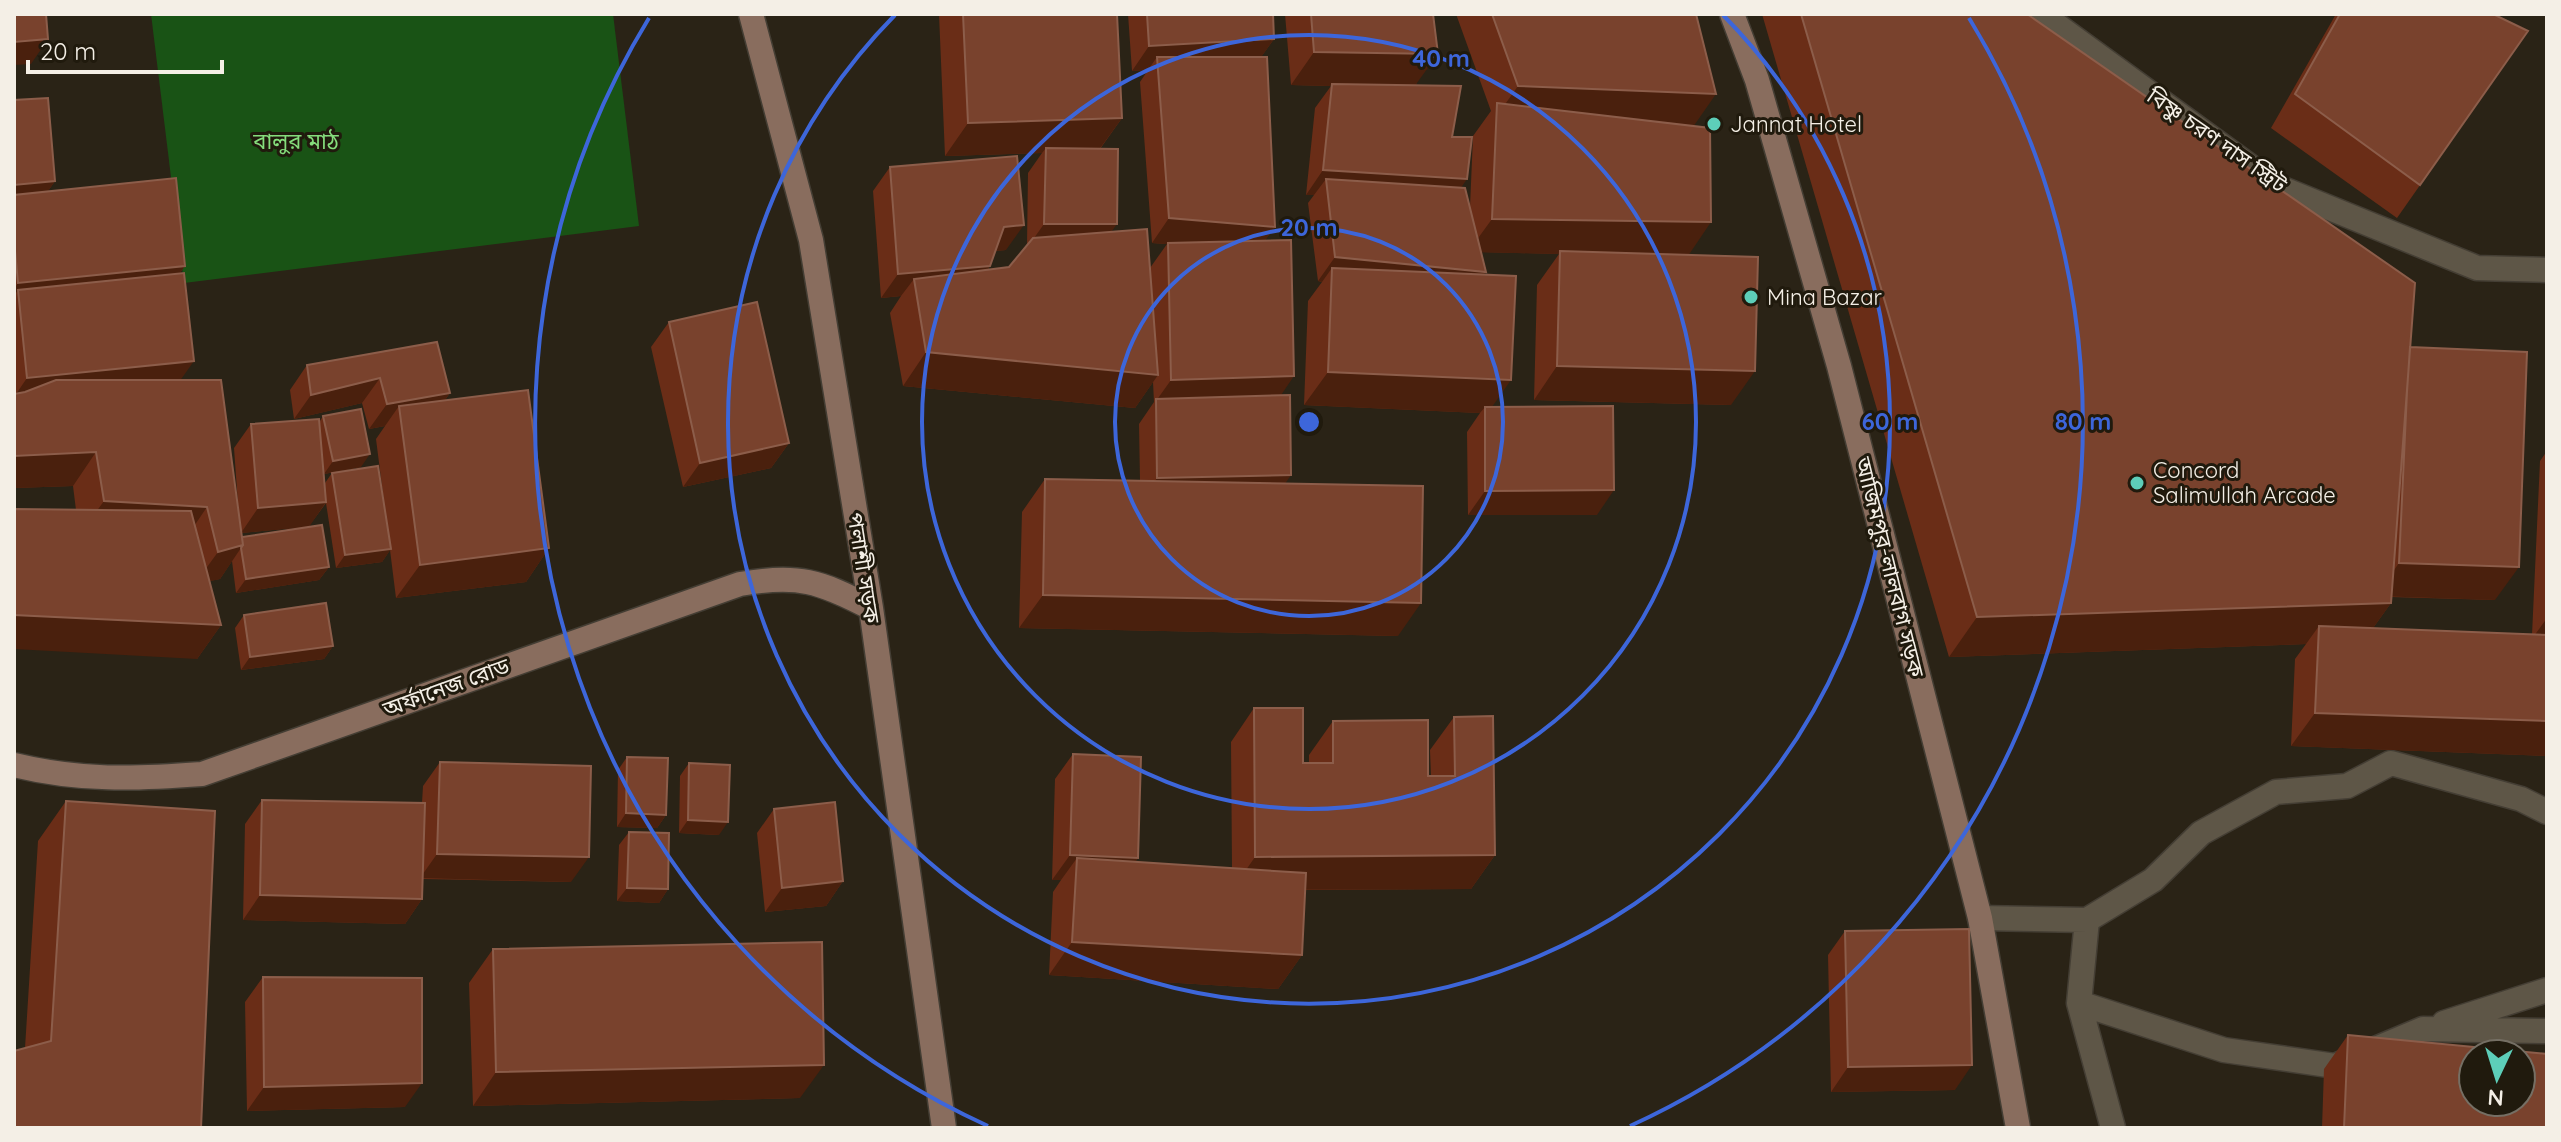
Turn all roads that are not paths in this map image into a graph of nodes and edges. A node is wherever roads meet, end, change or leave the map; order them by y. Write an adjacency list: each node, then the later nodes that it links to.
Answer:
1 (751, 14): 5 (main road, পলাশী সড়ক)
2 (1732, 14): 8 (main road, আজিমপুর-লালবাগ সড়ক)
3 (2041, 14): 4 (street, বিষ্ণু চরণ দাস স্ট্রিট)
4 (2547, 270)
5 (871, 608): 6 (main road, অর্ফানেজ রোড); 14 (main road, পলাশী সড়ক)
6 (14, 765)
7 (2547, 812): 9 (street)
8 (1980, 918): 9 (street); 15 (main road, আজিমপুর-লালবাগ সড়ক)
9 (2087, 920): 11 (street)
10 (2547, 990): 12 (street)
11 (2079, 1003): 12 (street); 16 (street)
12 (2423, 1029): 13 (street)
13 (2547, 1031)
14 (944, 1128)
15 (2018, 1128)
16 (2113, 1128)

